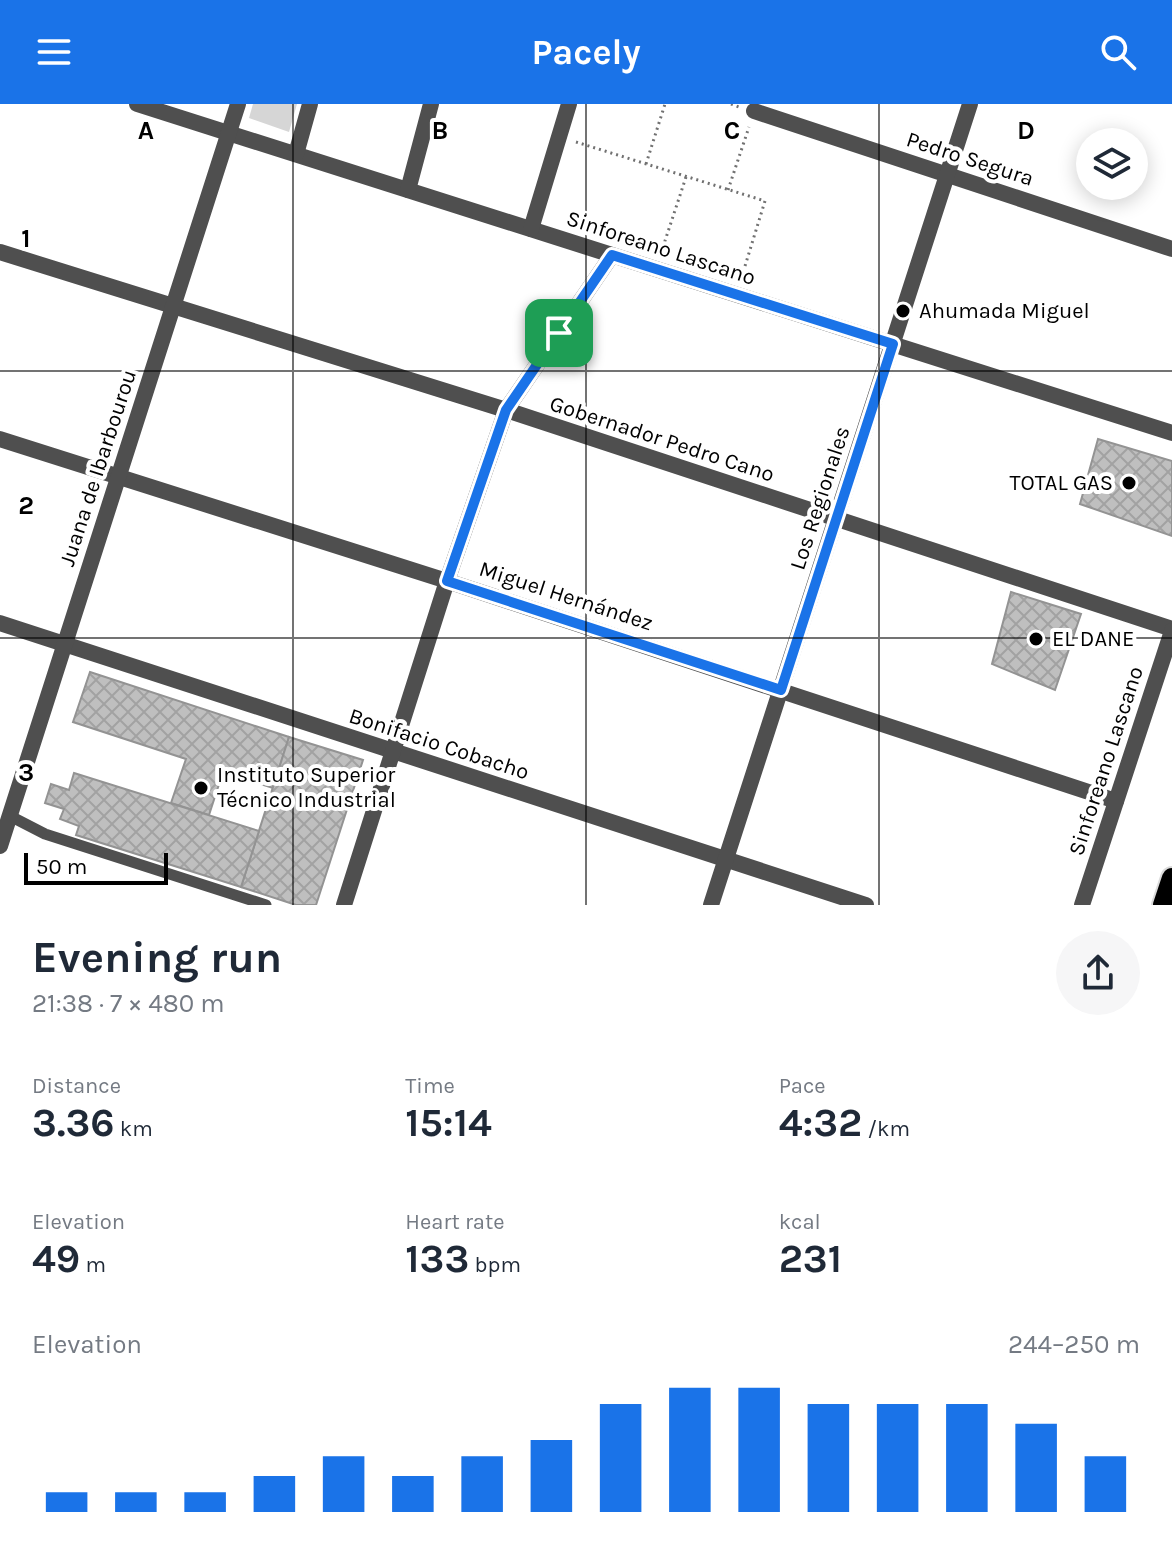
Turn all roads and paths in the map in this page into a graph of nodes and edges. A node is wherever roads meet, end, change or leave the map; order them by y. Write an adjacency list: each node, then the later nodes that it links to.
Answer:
1 (137, 104): 9 (street, Sinforeano Lascano)
2 (238, 104): 9 (street, Juana de Ibarbourou)
3 (310, 104): 11 (street)
4 (431, 104): 15 (street)
5 (569, 104): 10 (street)
6 (665, 104): 12 (path)
7 (970, 104): 13 (street, Los Regionales)
8 (754, 111): 13 (street, Pedro Segura); 16 (path)
9 (229, 133): 11 (street, Sinforeano Lascano); 23 (street, Juana de Ibarbourou)
10 (559, 137): 12 (path); 17 (street)
11 (296, 154): 15 (street, Sinforeano Lascano)
12 (646, 164): 14 (path)
13 (947, 174): 18 (street, Pedro Segura); 24 (street, Los Regionales)
14 (686, 177): 16 (path); 21 (path)
15 (408, 190): 17 (street, Sinforeano Lascano)
16 (728, 190): 22 (path)
17 (531, 229): 20 (street, Sinforeano Lascano)
18 (1172, 249)
19 (0, 252): 23 (street, Gobernador Pedro Cano)
20 (612, 255): 21 (street, Sinforeano Lascano); 25 (street)
21 (656, 269): 22 (street, Sinforeano Lascano)
22 (736, 294): 24 (street, Sinforeano Lascano)
23 (173, 306): 25 (street, Gobernador Pedro Cano); 28 (street, Juana de Ibarbourou)
24 (893, 344): 26 (street, Sinforeano Lascano); 29 (street, Los Regionales)
25 (506, 410): 29 (street, Gobernador Pedro Cano); 30 (street)
26 (1172, 433)
27 (0, 439): 28 (street, Miguel Hernández)
28 (118, 477): 30 (street, Miguel Hernández); 33 (street, Juana de Ibarbourou)
29 (836, 519): 32 (street, Gobernador Pedro Cano); 34 (street, Los Regionales)
30 (447, 581): 34 (street, Miguel Hernández); 35 (street)
31 (0, 623): 33 (street, Bonifacio Cobacho)
32 (1172, 630): 36 (street, Sinforeano Lascano)
33 (65, 645): 35 (street, Bonifacio Cobacho); 37 (street, Juana de Ibarbourou)
34 (781, 690): 36 (street, Miguel Hernández); 39 (street, Los Regionales)
35 (394, 753): 39 (street, Bonifacio Cobacho); 42 (street)
36 (1116, 801): 45 (street, Sinforeano Lascano)
37 (5, 814): 38 (street, Juana de Ibarbourou); 41 (lane)
38 (0, 846)
39 (726, 860): 43 (street, Los Regionales); 44 (street, Bonifacio Cobacho)
40 (1172, 878): 46 (main road)
41 (266, 905)
42 (344, 905)
43 (711, 905)
44 (866, 905)
45 (1082, 905)
46 (1163, 905)

